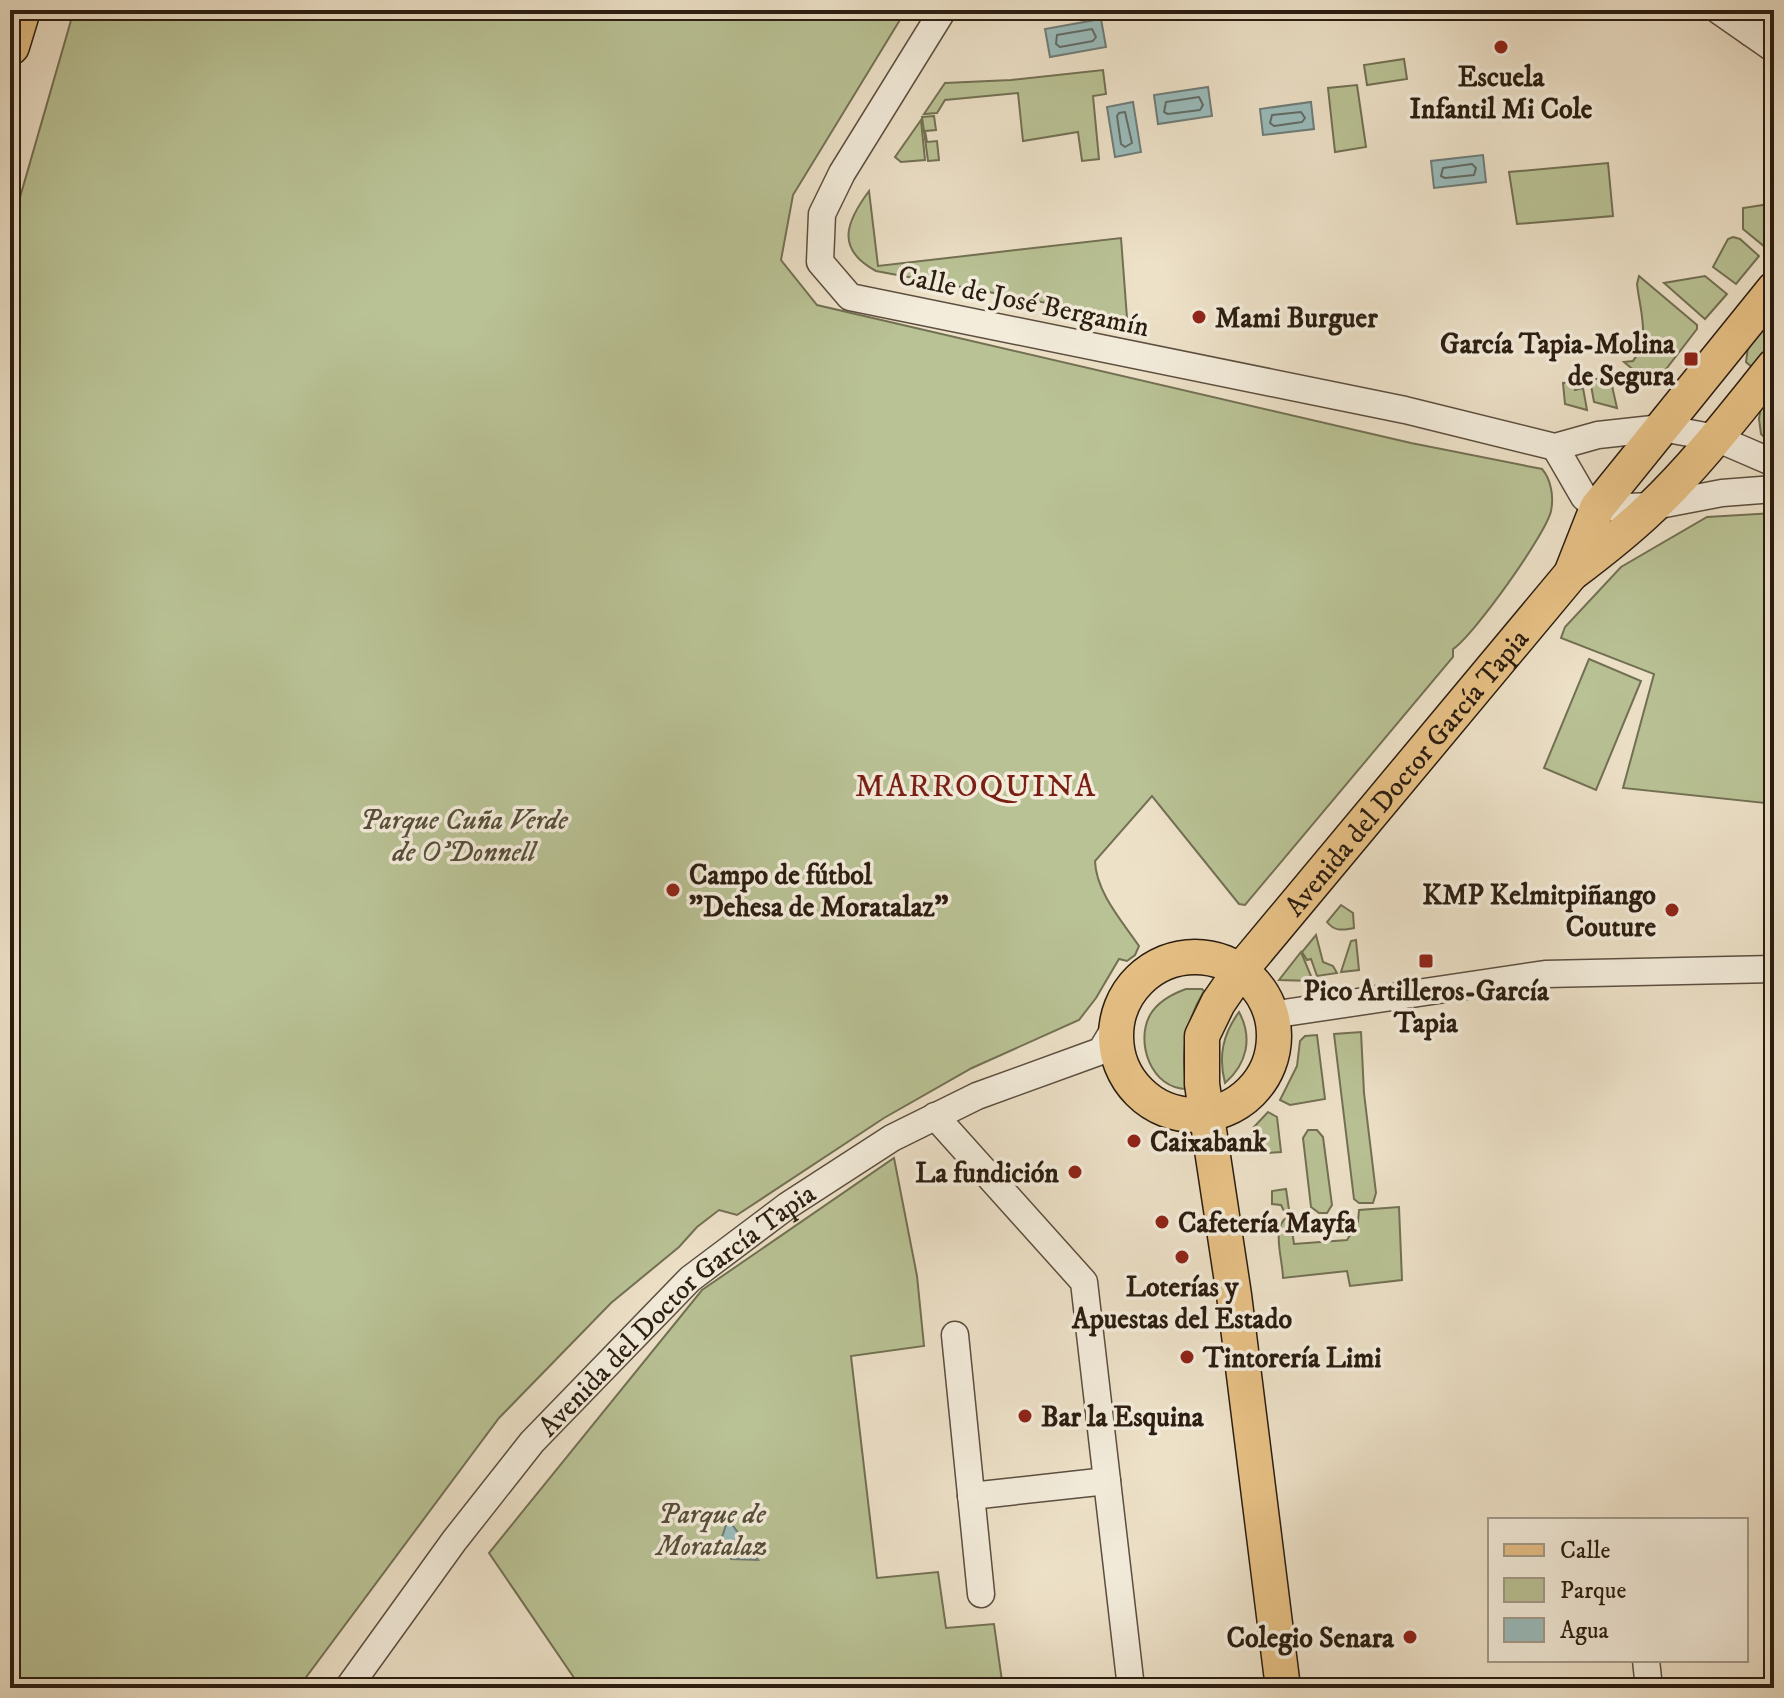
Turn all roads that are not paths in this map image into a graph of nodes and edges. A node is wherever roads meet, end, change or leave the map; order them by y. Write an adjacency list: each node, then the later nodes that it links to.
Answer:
1 (21, 10): 6 (highway)
2 (943, 10): 13 (street, Calle de José Bergamín)
3 (1718, 10): 5 (street)
4 (1765, 10): 5 (street)
5 (1751, 33): 7 (street)
6 (10, 46)
7 (1774, 49)
8 (1774, 289): 10 (main road, Avenida del Doctor García Tapia)
9 (1774, 366): 12 (main road, Avenida del Doctor García Tapia)
10 (1662, 428): 11 (street, Calle de José Bergamín); 12 (street); 19 (main road, Avenida del Doctor García Tapia)
11 (1598, 435): 13 (street, Calle de José Bergamín); 15 (street)
12 (1727, 444): 14 (street); 17 (street); 18 (main road, Avenida del Doctor García Tapia)
13 (1555, 447): 15 (street)
14 (1774, 462): 17 (street)
15 (1573, 479): 19 (street)
16 (1774, 489): 17 (street)
17 (1730, 490): 18 (street)
18 (1654, 506): 19 (street); 20 (main road, Avenida del Doctor García Tapia)
19 (1597, 508): 20 (main road, Avenida del Doctor García Tapia)
20 (1571, 574): 22 (main road, Avenida del Doctor García Tapia)
21 (1774, 969): 23 (street)
22 (1240, 971): 23 (main road); 24 (main road); 25 (main road, Avenida del Doctor García Tapia)
23 (1271, 1015): 25 (main road)
24 (1112, 1046): 25 (main road); 26 (street, Avenida del Doctor García Tapia)
25 (1208, 1115): 34 (main road, Avenida del Doctor García Tapia)
26 (935, 1116): 28 (street); 32 (street, Avenida del Doctor García Tapia)
27 (955, 1335): 29 (street)
28 (1107, 1481): 29 (street); 33 (street)
29 (971, 1496): 30 (street)
30 (981, 1594)
31 (1646, 1662): 35 (street)
32 (348, 1688)
33 (1131, 1688)
34 (1283, 1688)
35 (1649, 1688)

